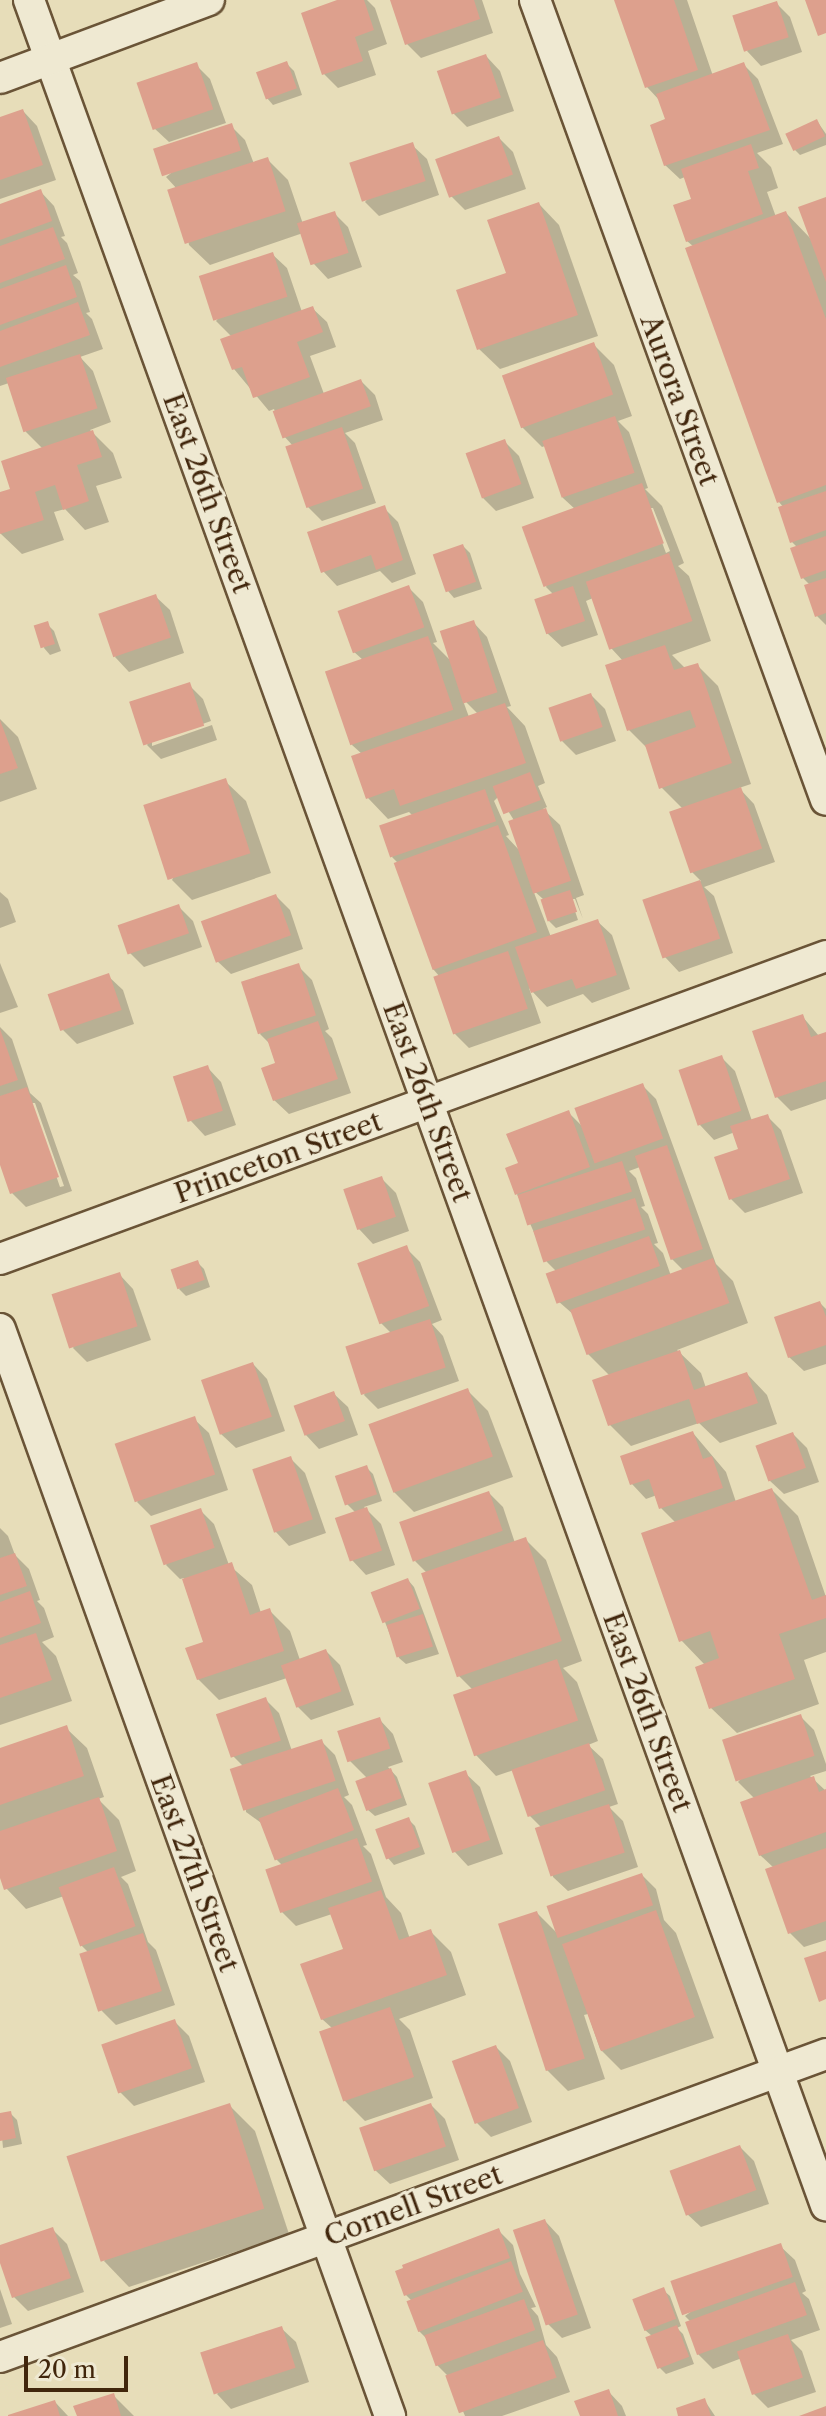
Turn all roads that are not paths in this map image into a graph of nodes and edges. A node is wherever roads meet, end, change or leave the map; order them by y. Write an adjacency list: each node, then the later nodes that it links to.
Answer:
1 (29, 0): 4 (street, East 26th Street)
2 (209, 0): 4 (street)
3 (535, 0): 6 (street, Aurora Street)
4 (51, 59): 5 (street); 8 (street, East 26th Street)
5 (0, 78)
6 (826, 800)
7 (826, 956): 8 (street, Princeton Street)
8 (428, 1102): 9 (street, Princeton Street); 12 (street, East 26th Street)
9 (0, 1259)
10 (0, 1329): 14 (street, East 27th Street)
11 (826, 2054): 12 (street, Cornell Street)
12 (778, 2071): 13 (street, East 26th Street); 14 (street, Cornell Street)
13 (826, 2205)
14 (325, 2238): 15 (street, Cornell Street); 16 (street, East 27th Street)
15 (0, 2357)
16 (390, 2416)

